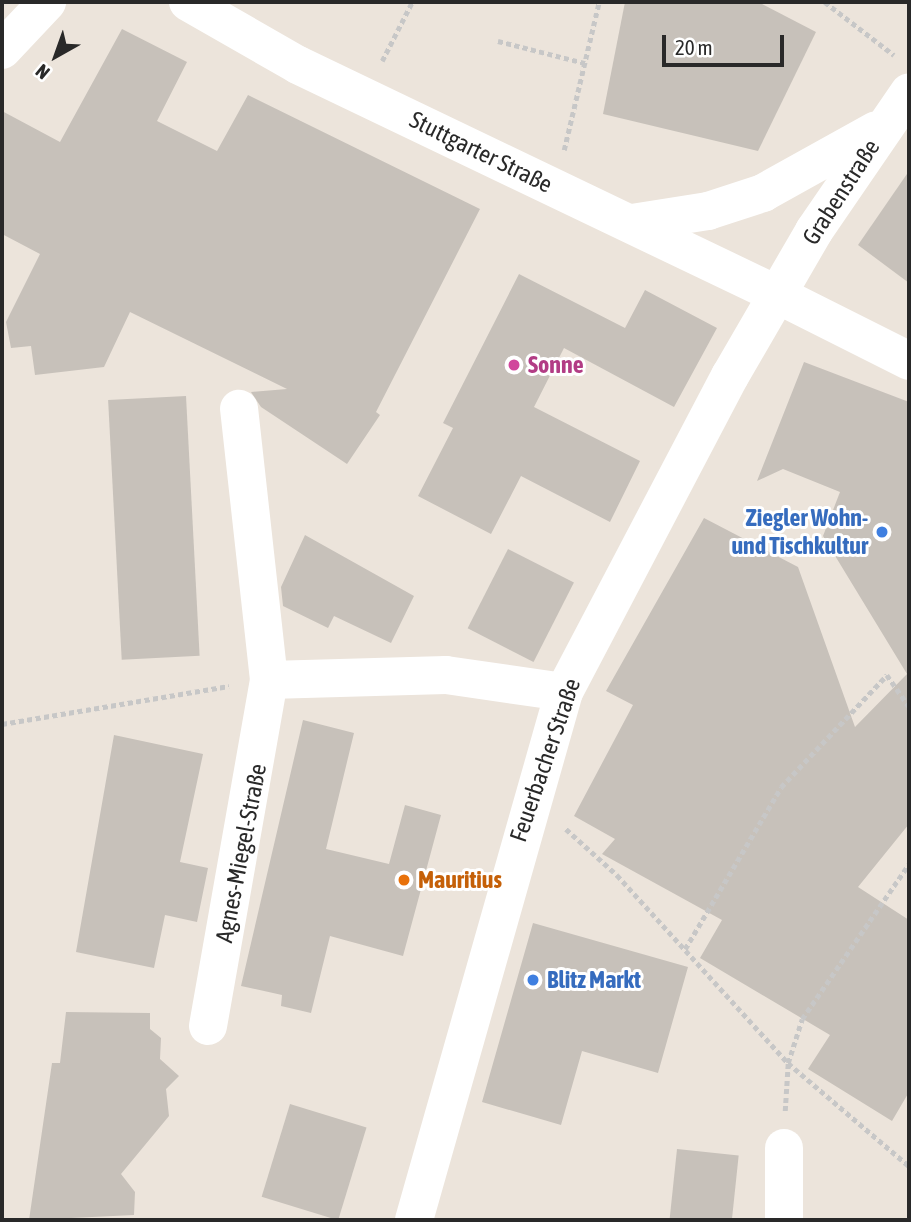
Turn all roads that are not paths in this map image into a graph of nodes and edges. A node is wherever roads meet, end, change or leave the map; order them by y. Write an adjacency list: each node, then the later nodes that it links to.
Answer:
1 (47, 2): 3 (main road)
2 (188, 2): 6 (main road, Stuttgarter Straße)
3 (2, 50)
4 (904, 75): 5 (main road, Grabenstraße)
5 (885, 125): 6 (main road); 7 (main road, Grabenstraße)
6 (632, 223): 7 (main road, Stuttgarter Straße)
7 (778, 295): 8 (main road, Stuttgarter Straße); 11 (main road, Feuerbacher Straße)
8 (909, 361)
9 (239, 409): 10 (main road, Agnes-Miegel-Straße)
10 (268, 680): 11 (main road); 12 (main road, Agnes-Miegel-Straße)
11 (564, 692): 14 (main road, Feuerbacher Straße)
12 (208, 1026)
13 (784, 1148): 15 (main road)
14 (414, 1220)
15 (784, 1220)

